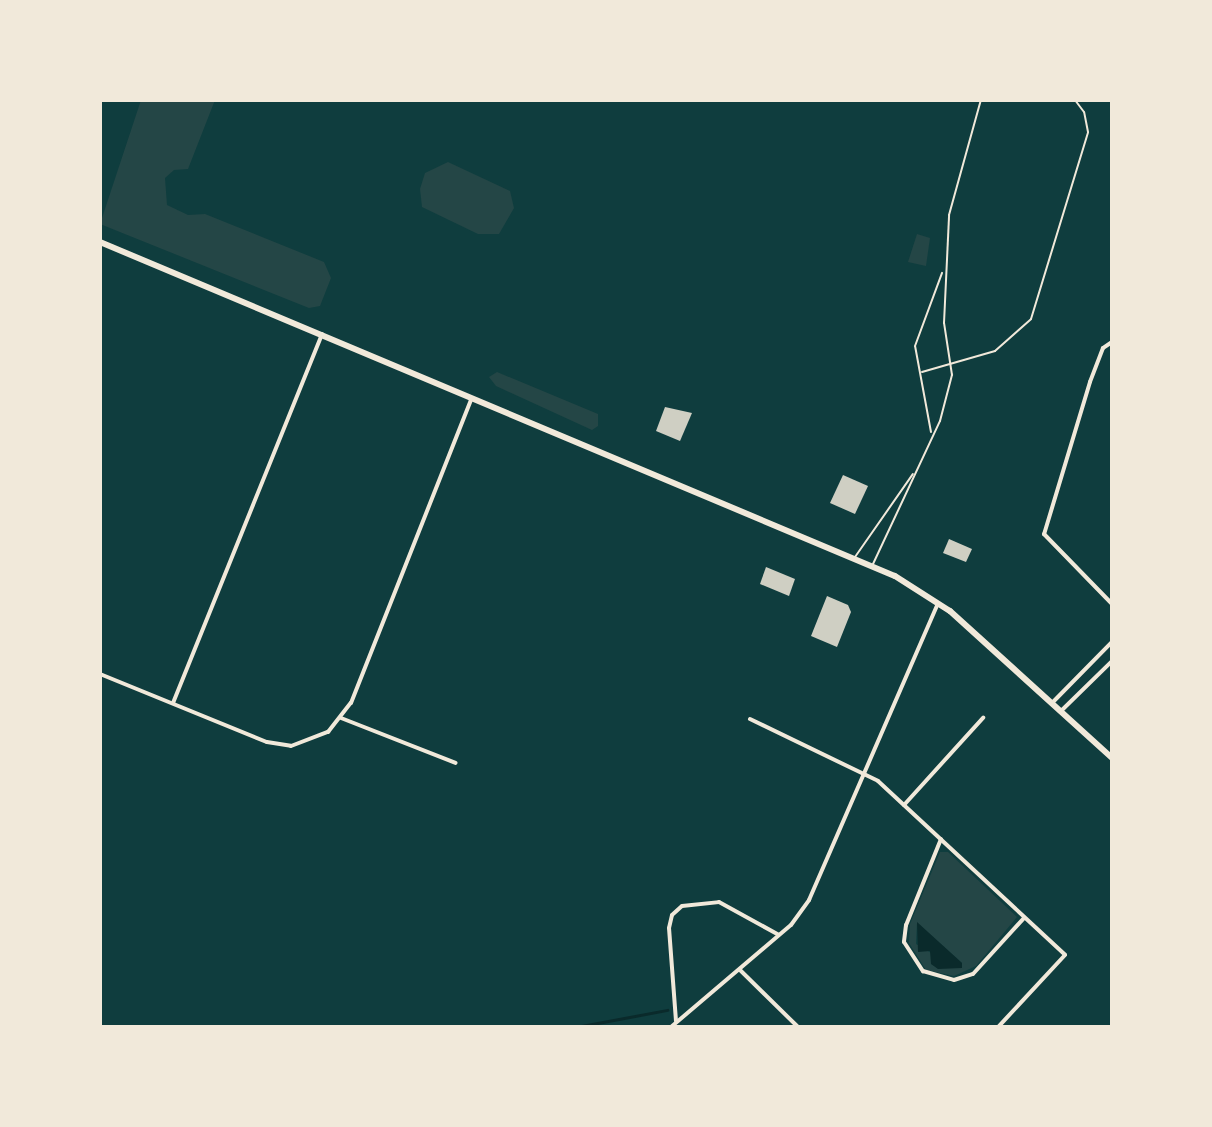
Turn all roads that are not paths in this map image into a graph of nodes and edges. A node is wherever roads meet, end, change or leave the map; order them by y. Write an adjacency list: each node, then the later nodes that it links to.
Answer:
1 (981, 100): 4 (lane)
2 (1075, 100): 7 (lane)
3 (100, 242): 5 (main road)
4 (943, 272): 7 (lane); 8 (lane)
5 (322, 334): 9 (main road); 20 (street)
6 (1112, 342): 15 (street)
7 (950, 365): 8 (lane); 10 (lane)
8 (922, 372): 10 (lane)
9 (472, 397): 12 (main road); 22 (street)
10 (931, 433): 11 (lane)
11 (914, 473): 12 (lane); 13 (lane)
12 (854, 558): 13 (main road)
13 (872, 566): 14 (main road)
14 (939, 602): 19 (main road); 27 (street)
15 (1112, 604)
16 (1112, 642): 19 (street)
17 (1112, 661): 21 (street)
18 (100, 674): 20 (street)
19 (1052, 703): 21 (main road)
20 (173, 704): 22 (street)
21 (1061, 711): 25 (main road)
22 (341, 718): 26 (street)
23 (983, 718): 28 (street)
24 (750, 719): 27 (street)
25 (1112, 758)
26 (456, 763)
27 (864, 771): 28 (street); 31 (street)
28 (904, 805): 29 (street)
29 (941, 839): 30 (street); 30 (street)
30 (1024, 917): 36 (street)
31 (779, 935): 32 (street); 33 (street)
32 (740, 970): 33 (street); 35 (street)
33 (676, 1021): 34 (street)
34 (671, 1027)
35 (798, 1027)
36 (998, 1027)

